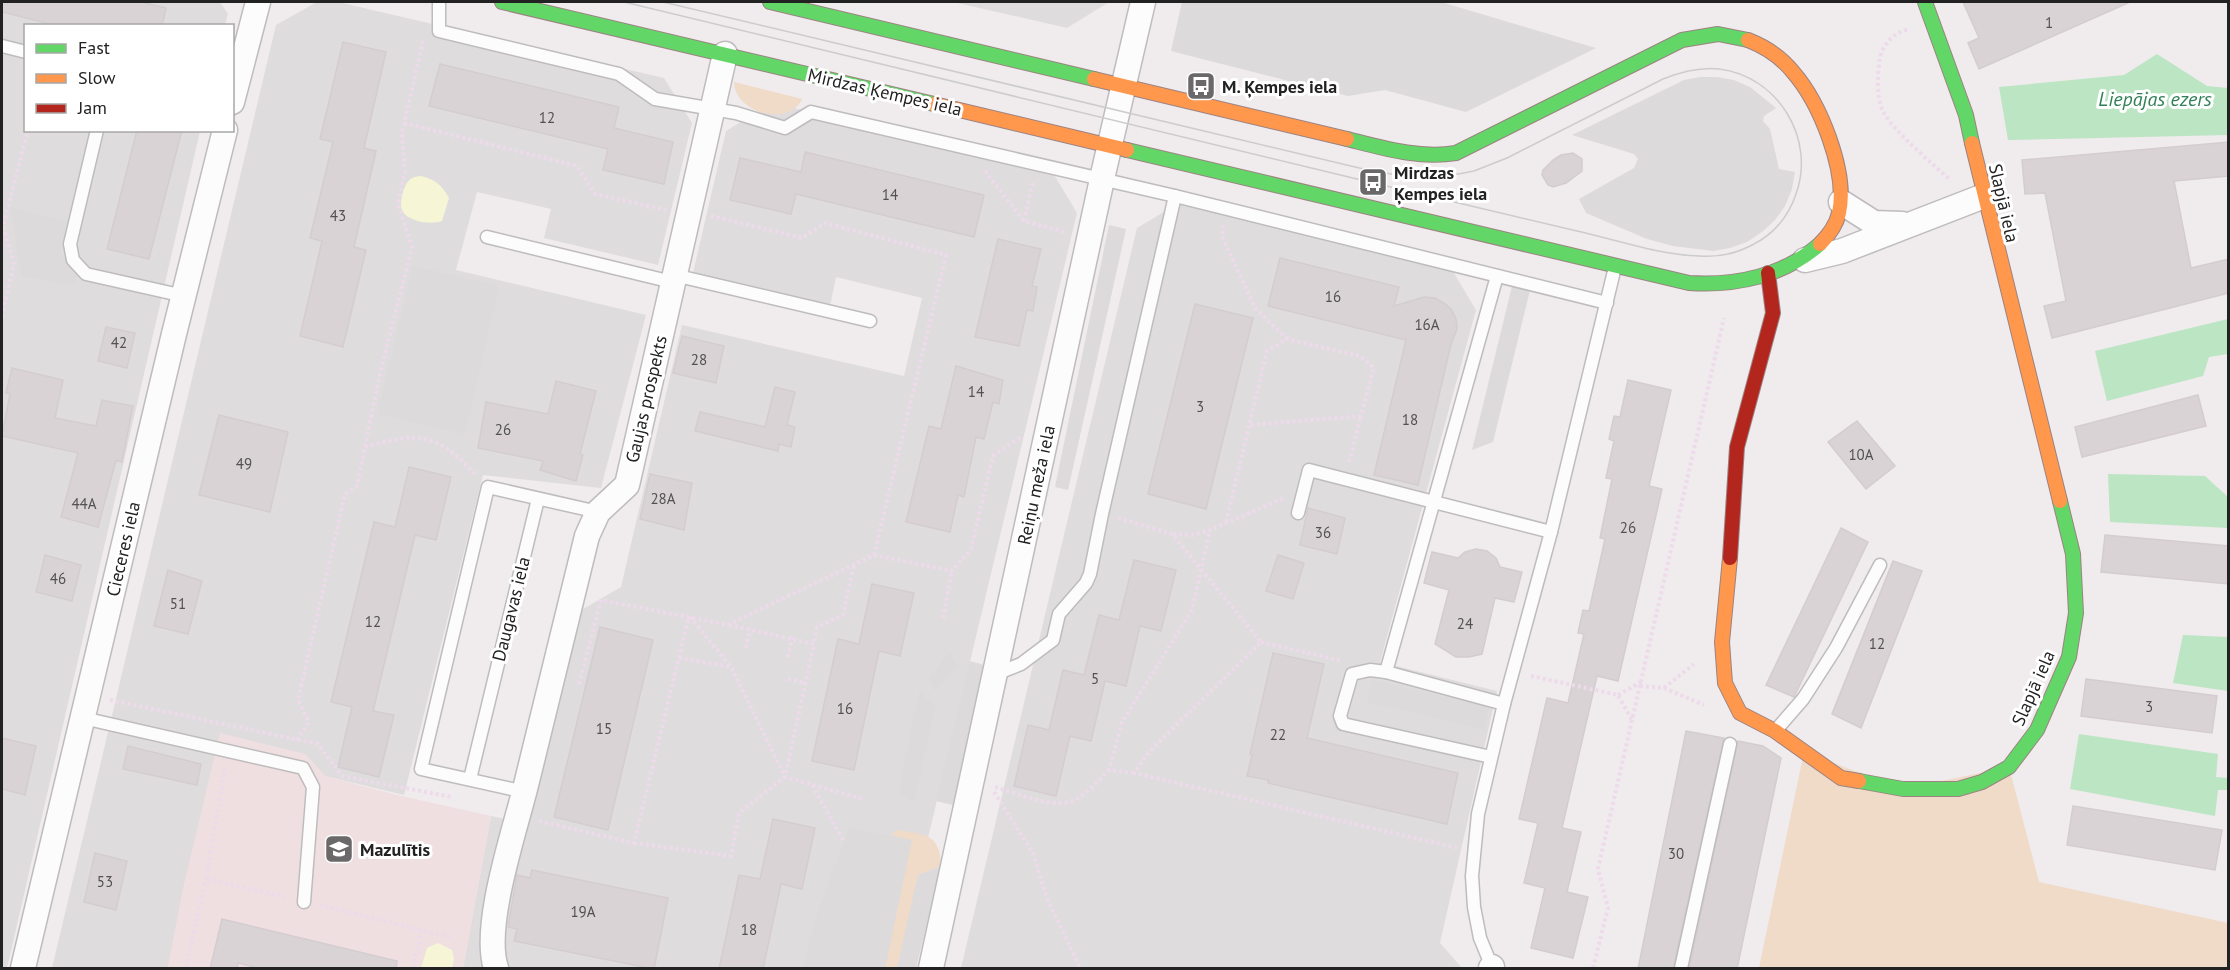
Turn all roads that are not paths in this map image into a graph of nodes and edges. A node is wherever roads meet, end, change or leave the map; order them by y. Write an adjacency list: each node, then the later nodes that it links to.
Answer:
1 (258, 2): 11 (street)
2 (439, 2): 12 (lane)
3 (502, 2): 9 (street, Mirdzas Ķempes iela)
4 (770, 2): 10 (street, Mirdzas Ķempes iela)
5 (1143, 2): 10 (street, Reiņu meža iela)
6 (1925, 2): 18 (street, Slapjā iela)
7 (2, 46): 8 (lane)
8 (24, 52)
9 (725, 54): 12 (street, Gaujas prospekts); 15 (street, Mirdzas Ķempes iela)
10 (1124, 86): 15 (street, Reiņu meža iela); 19 (street, Mirdzas Ķempes iela)
11 (234, 94)
12 (711, 109): 16 (lane); 26 (street, Gaujas prospekts)
13 (97, 132): 27 (lane)
14 (225, 132): 27 (street, Cieceres iela)
15 (1110, 144): 16 (street, Reiņu meža iela); 23 (street, Mirdzas Ķempes iela)
16 (1102, 180): 17 (lane); 37 (street, Reiņu meža iela)
17 (1175, 196): 25 (lane); 37 (lane)
18 (1978, 198): 20 (street, Mirdzas Ķempes iela); 40 (street, Slapjā iela)
19 (1841, 202): 20 (street, Mirdzas Ķempes iela); 22 (street, Mirdzas Ķempes iela)
20 (1908, 225): 22 (street, Mirdzas Ķempes iela)
21 (487, 237): 26 (lane)
22 (1794, 263): 24 (street, Mirdzas Ķempes iela)
23 (1615, 266): 24 (street, Mirdzas Ķempes iela); 28 (lane)
24 (1768, 273): 40 (street, Slapjā iela)
25 (1497, 276): 28 (lane); 31 (lane)
26 (673, 279): 29 (lane); 32 (street, Gaujas prospekts)
27 (184, 296): 39 (street, Cieceres iela)
28 (1607, 303): 34 (lane)
29 (870, 321)
30 (538, 499): 32 (lane); 43 (lane, Daugavas iela); 43 (lane)
31 (1434, 502): 33 (lane); 34 (lane); 36 (lane)
32 (598, 512): 44 (street)
33 (1298, 513)
34 (1551, 532): 38 (lane)
35 (1880, 565): 40 (lane)
36 (1386, 672): 38 (lane); 42 (lane)
37 (996, 674): 49 (street, Reiņu meža iela)
38 (1504, 704): 42 (lane)
39 (83, 718): 45 (lane); 47 (street, Cieceres iela)
40 (1775, 731)
41 (1730, 744): 50 (lane)
42 (1491, 758): 46 (lane)
43 (470, 779): 44 (lane)
44 (522, 801): 48 (street)
45 (304, 902)
46 (1494, 968)
47 (23, 969)
48 (496, 969)
49 (931, 969)
50 (1681, 969)

